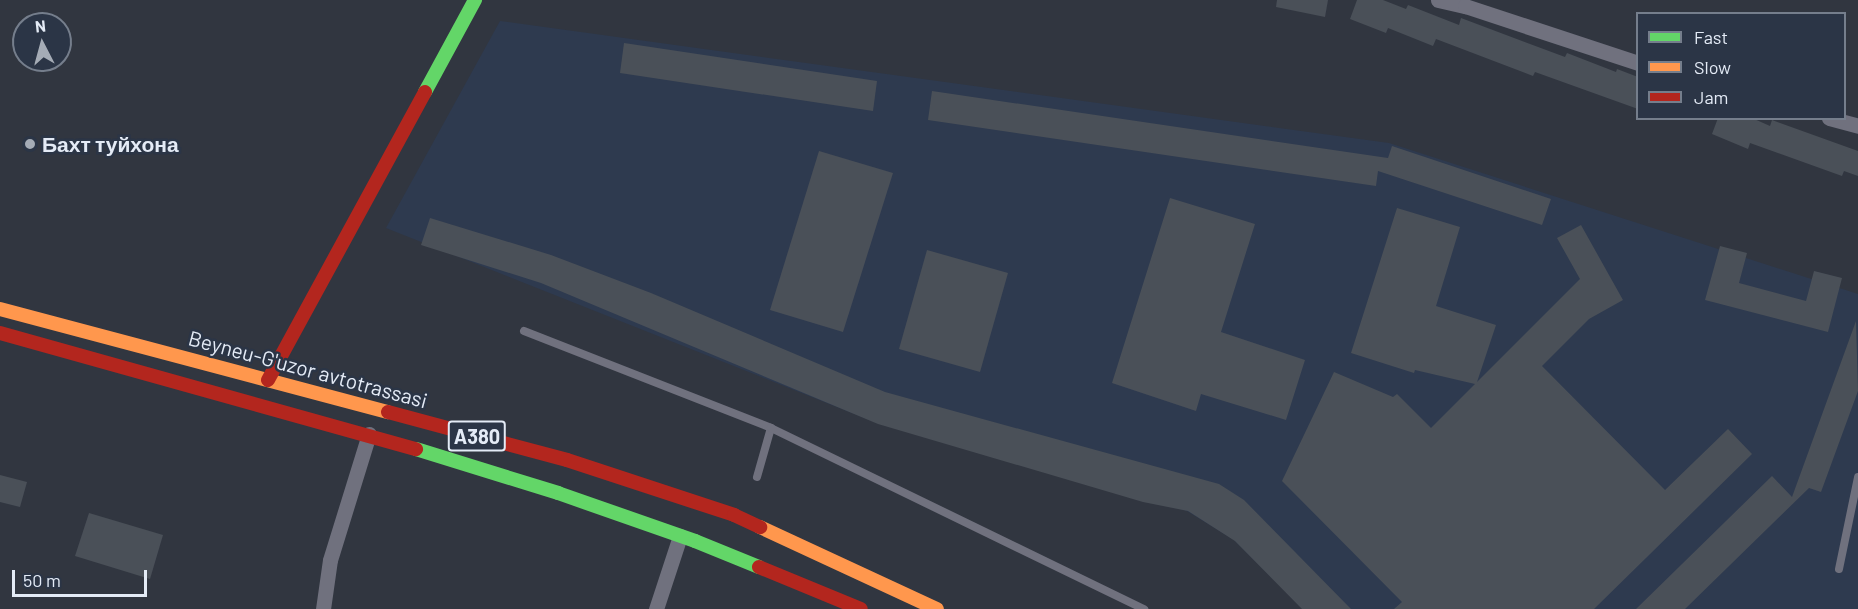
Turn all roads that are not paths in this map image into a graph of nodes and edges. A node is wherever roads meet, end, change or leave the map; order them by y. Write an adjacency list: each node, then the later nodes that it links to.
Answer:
1 (475, 0): 9 (main road)
2 (1438, 0): 3 (street)
3 (1636, 62)
4 (1836, 120): 5 (street)
5 (1858, 126)
6 (0, 309): 9 (main road, Beyneu-G'uzor avtotrassasi / A380)
7 (524, 331): 10 (lane)
8 (0, 333): 11 (main road, A380)
9 (268, 380): 14 (main road, Beyneu-G'uzor avtotrassasi / A380)
10 (771, 428): 12 (lane); 21 (lane)
11 (369, 434): 15 (main road, A380); 17 (street)
12 (758, 477)
13 (1858, 477): 16 (lane)
14 (710, 506): 15 (main road); 20 (main road, Beyneu-G'uzor avtotrassasi / A380)
15 (687, 538): 18 (street); 19 (main road, A380)
16 (1839, 569)
17 (323, 609)
18 (656, 609)
19 (861, 609)
20 (937, 609)
21 (1144, 609)

